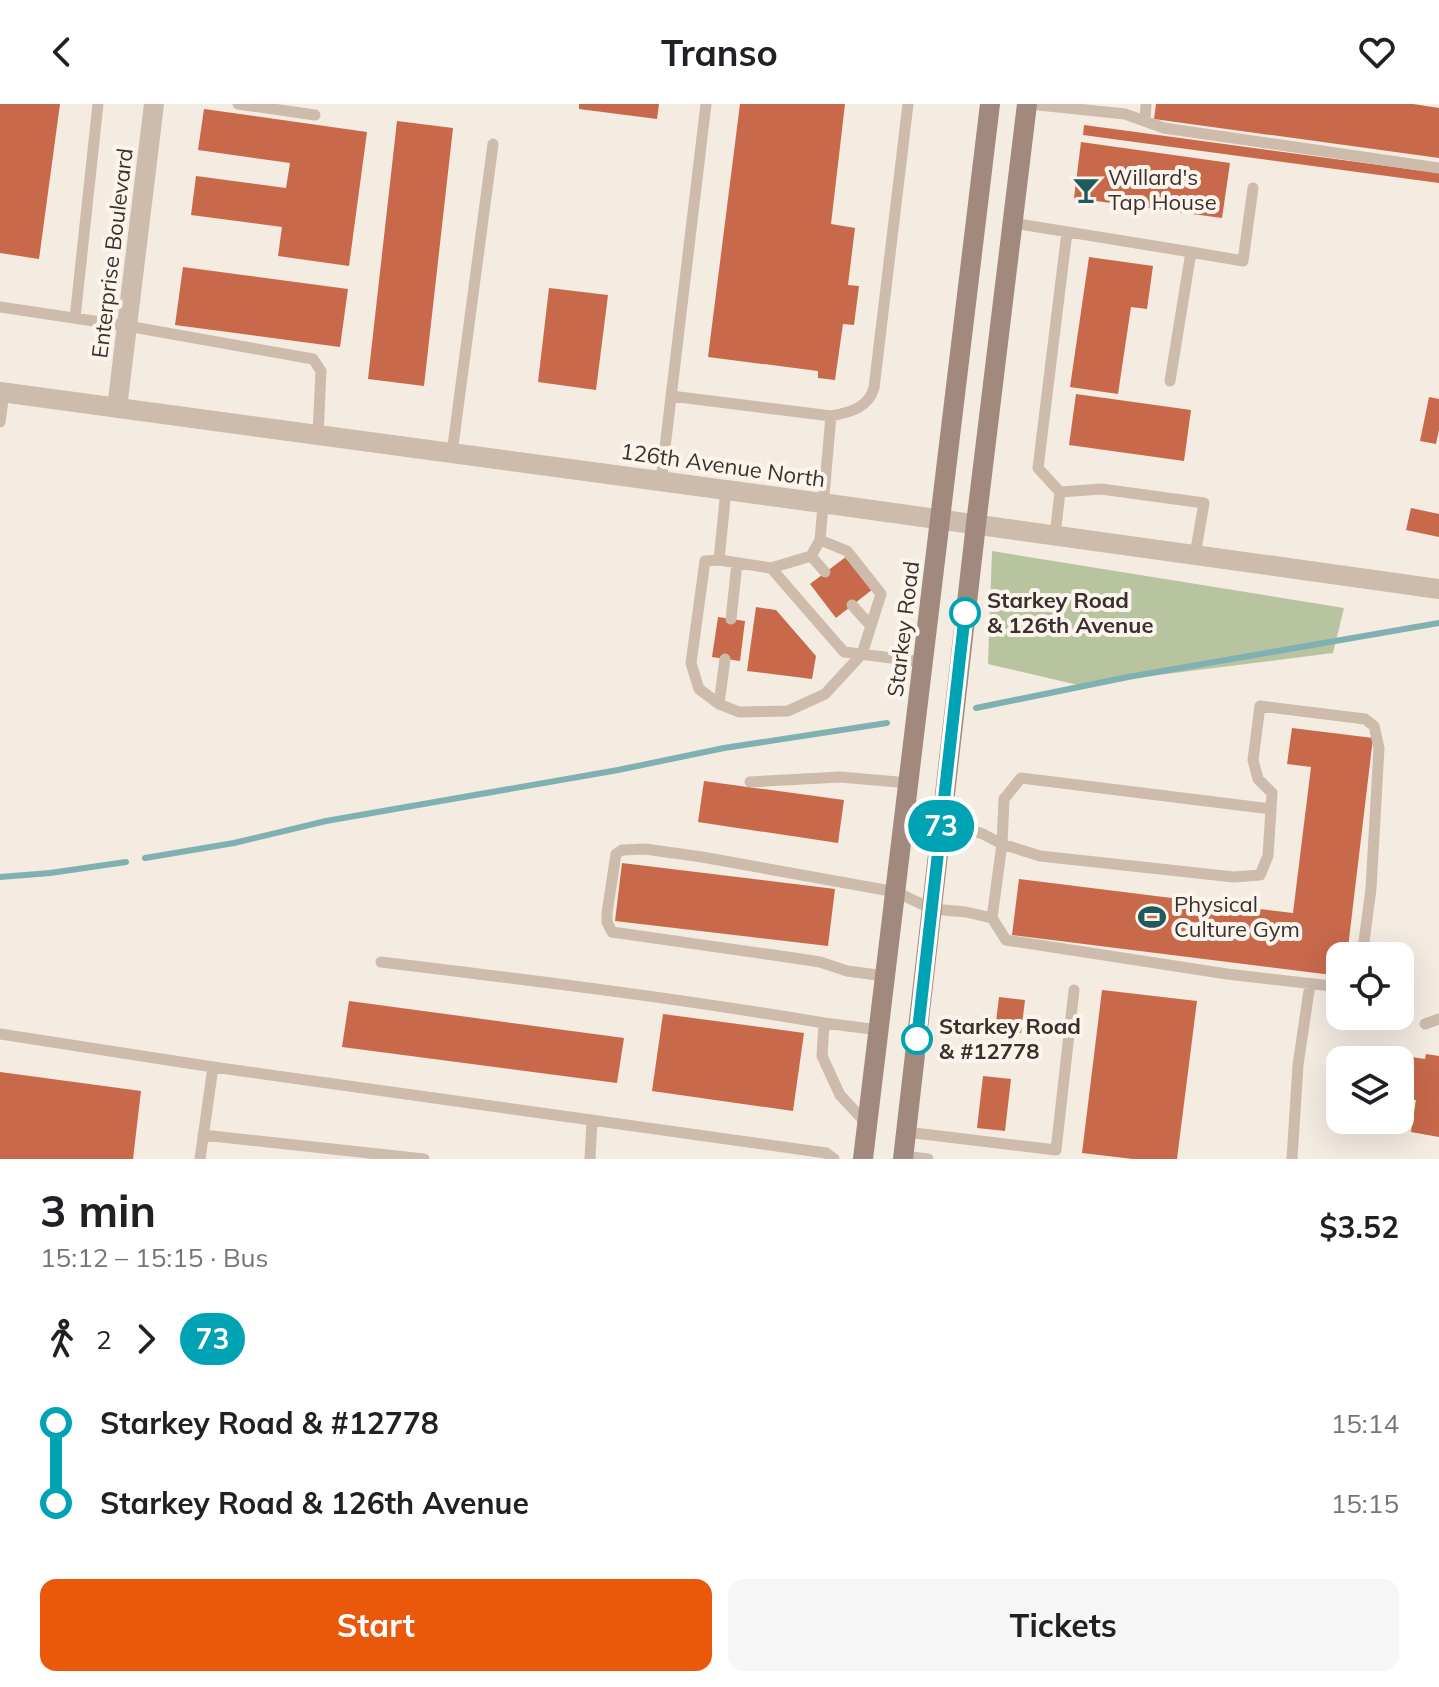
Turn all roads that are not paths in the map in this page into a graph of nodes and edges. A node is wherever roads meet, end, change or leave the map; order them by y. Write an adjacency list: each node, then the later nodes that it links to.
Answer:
1 (98, 104): 18 (lane)
2 (154, 104): 19 (street, Enterprise Boulevard)
3 (238, 104): 9 (lane)
4 (706, 104): 22 (lane)
5 (908, 104): 24 (lane)
6 (990, 104): 32 (main road, Starkey Road)
7 (1028, 104): 10 (lane); 14 (main road)
8 (1146, 104): 10 (lane)
9 (315, 115)
10 (1145, 120): 12 (lane)
11 (493, 144): 27 (lane)
12 (1439, 168)
13 (1253, 188): 16 (lane)
14 (1013, 223): 15 (lane); 33 (main road)
15 (1067, 232): 16 (lane); 30 (lane)
16 (1191, 252): 20 (lane)
17 (0, 307): 18 (lane)
18 (75, 318): 19 (lane)
19 (127, 326): 23 (street, Enterprise Boulevard); 26 (lane)
20 (1170, 381)
21 (2, 393): 23 (street, 126th Avenue North); 25 (lane)
22 (671, 396): 24 (lane); 28 (lane)
23 (117, 408): 26 (street, 126th Avenue North)
24 (831, 416): 31 (lane)
25 (0, 422)
26 (318, 435): 27 (street, 126th Avenue North)
27 (452, 453): 28 (street, 126th Avenue North)
28 (661, 481): 29 (street, 126th Avenue North)
29 (726, 490): 31 (street, 126th Avenue North); 38 (lane)
30 (1060, 492): 34 (lane); 36 (lane)
31 (822, 503): 32 (street, 126th Avenue North); 35 (lane)
32 (941, 519): 33 (street, 126th Avenue North); 48 (main road, Starkey Road)
33 (976, 524): 34 (street, 126th Avenue North); 53 (main road)
34 (1055, 535): 36 (street, 126th Avenue North)
35 (820, 540): 37 (lane); 45 (lane)
36 (1195, 555): 42 (street, 126th Avenue North)
37 (811, 556): 40 (lane); 41 (lane)
38 (719, 560): 39 (lane); 49 (lane)
39 (737, 563): 40 (lane); 44 (lane)
40 (771, 568): 46 (lane)
41 (825, 572)
42 (1439, 589)
43 (852, 605): 45 (lane)
44 (731, 619)
45 (871, 626): 46 (lane)
46 (862, 654): 48 (lane); 49 (lane)
47 (725, 659): 49 (lane)
48 (923, 662): 51 (main road, Starkey Road)
49 (719, 704)
50 (750, 782): 51 (lane)
51 (909, 783): 55 (main road, Starkey Road)
52 (1271, 809): 54 (lane); 54 (lane); 58 (lane)
53 (942, 821): 54 (lane); 56 (main road)
54 (1002, 844): 57 (lane)
55 (896, 892): 56 (lane); 60 (main road, Starkey Road); 60 (lane)
56 (932, 909): 57 (lane); 72 (main road)
57 (992, 918): 61 (lane)
58 (1364, 942)
59 (381, 962): 65 (lane)
60 (885, 976): 67 (main road, Starkey Road)
61 (1310, 984): 62 (lane); 81 (lane)
62 (1326, 986)
63 (1074, 990): 72 (lane)
64 (1439, 1019): 66 (lane)
65 (824, 1023): 67 (lane); 71 (lane)
66 (1425, 1024)
67 (879, 1030): 71 (main road, Starkey Road)
68 (0, 1034): 69 (lane)
69 (213, 1067): 70 (lane); 73 (lane)
70 (592, 1120): 77 (lane); 78 (lane)
71 (867, 1125): 79 (main road, Starkey Road)
72 (906, 1132): 74 (main road)
73 (203, 1135): 75 (lane); 76 (lane)
74 (904, 1157): 80 (lane)
75 (200, 1159)
76 (424, 1159)
77 (590, 1159)
78 (834, 1159)
79 (863, 1159)
80 (928, 1159)
81 (1292, 1159)

